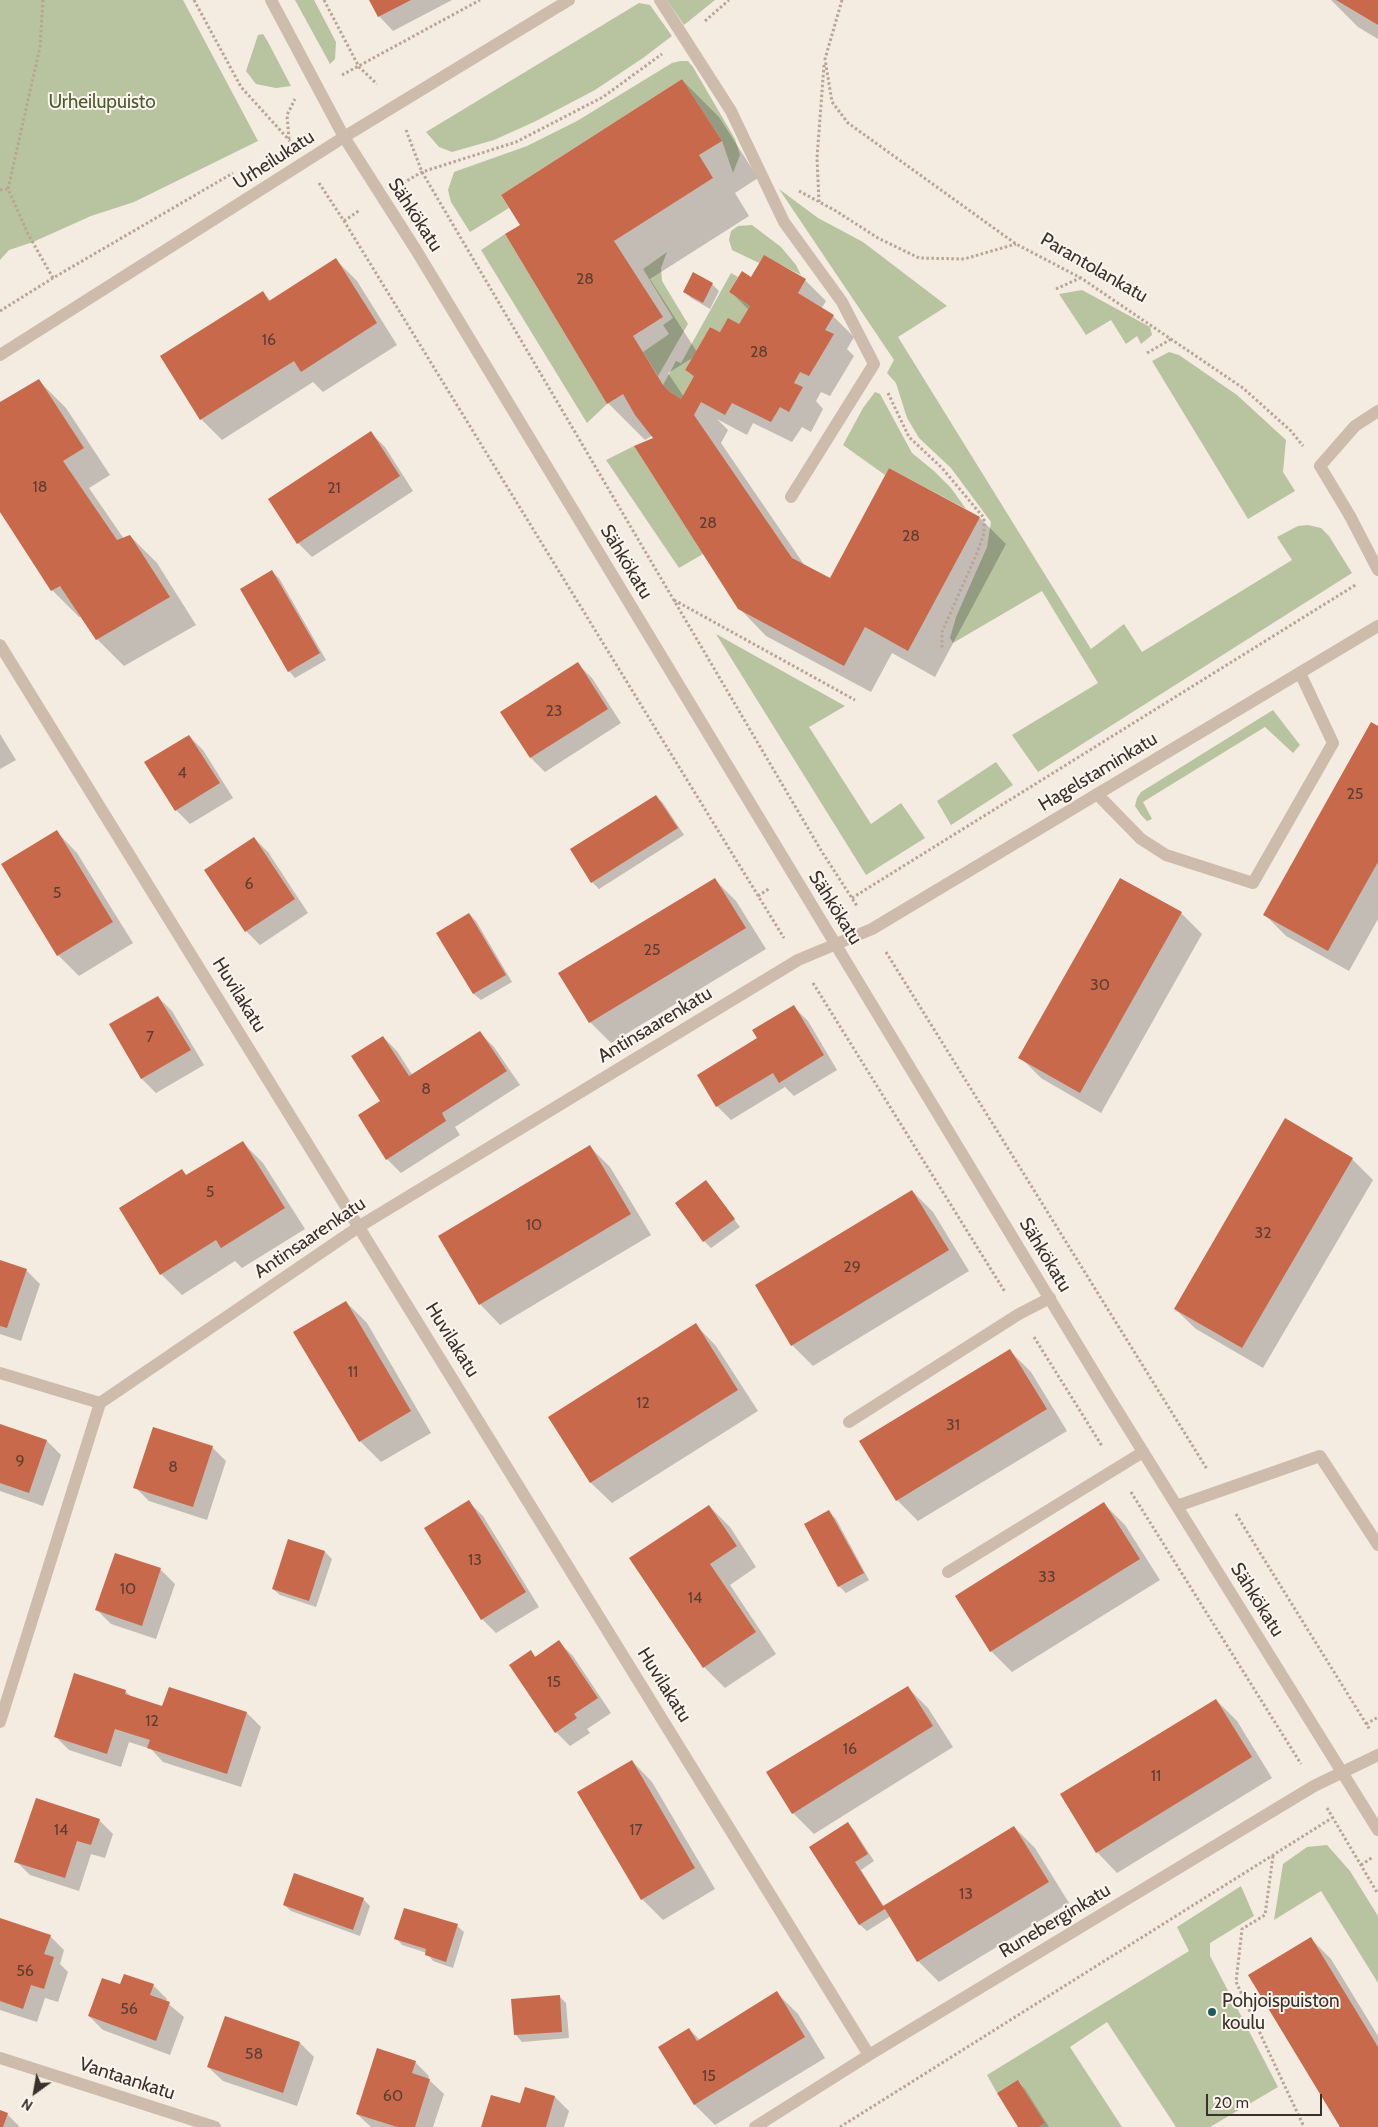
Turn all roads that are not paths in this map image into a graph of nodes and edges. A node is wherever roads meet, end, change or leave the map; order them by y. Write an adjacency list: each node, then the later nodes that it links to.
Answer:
1 (271, 0): 4 (street, Sähkökatu)
2 (569, 0): 4 (street, Urheilukatu)
3 (660, 0): 7 (street)
4 (344, 137): 5 (street, Urheilukatu); 13 (street, Sähkökatu)
5 (0, 355)
6 (1378, 411): 8 (street)
7 (791, 497)
8 (1378, 570)
9 (1378, 626): 11 (street, Hagelstaminkatu)
10 (0, 645): 14 (street, Huvilakatu)
11 (1300, 673): 12 (street, Hagelstaminkatu); 12 (street)
12 (1097, 794): 13 (street, Hagelstaminkatu)
13 (835, 944): 14 (street, Antinsaarenkatu); 15 (street, Sähkökatu)
14 (360, 1226): 17 (street, Antinsaarenkatu); 27 (street, Huvilakatu)
15 (1050, 1298): 18 (street); 19 (street, Sähkökatu)
16 (0, 1372): 17 (street)
17 (100, 1403): 23 (street)
18 (850, 1422)
19 (1143, 1452): 20 (street, Sähkökatu); 22 (street)
20 (1176, 1506): 21 (street); 25 (street, Sähkökatu)
21 (1378, 1545)
22 (948, 1572)
23 (0, 1722)
24 (1378, 1755): 25 (street, Runeberginkatu)
25 (1341, 1772): 26 (street, Sähkökatu); 27 (street, Runeberginkatu)
26 (1378, 1830)
27 (870, 2055): 30 (street, Runeberginkatu)
28 (0, 2058): 29 (street, Vantaankatu)
29 (215, 2127)
30 (755, 2127)

